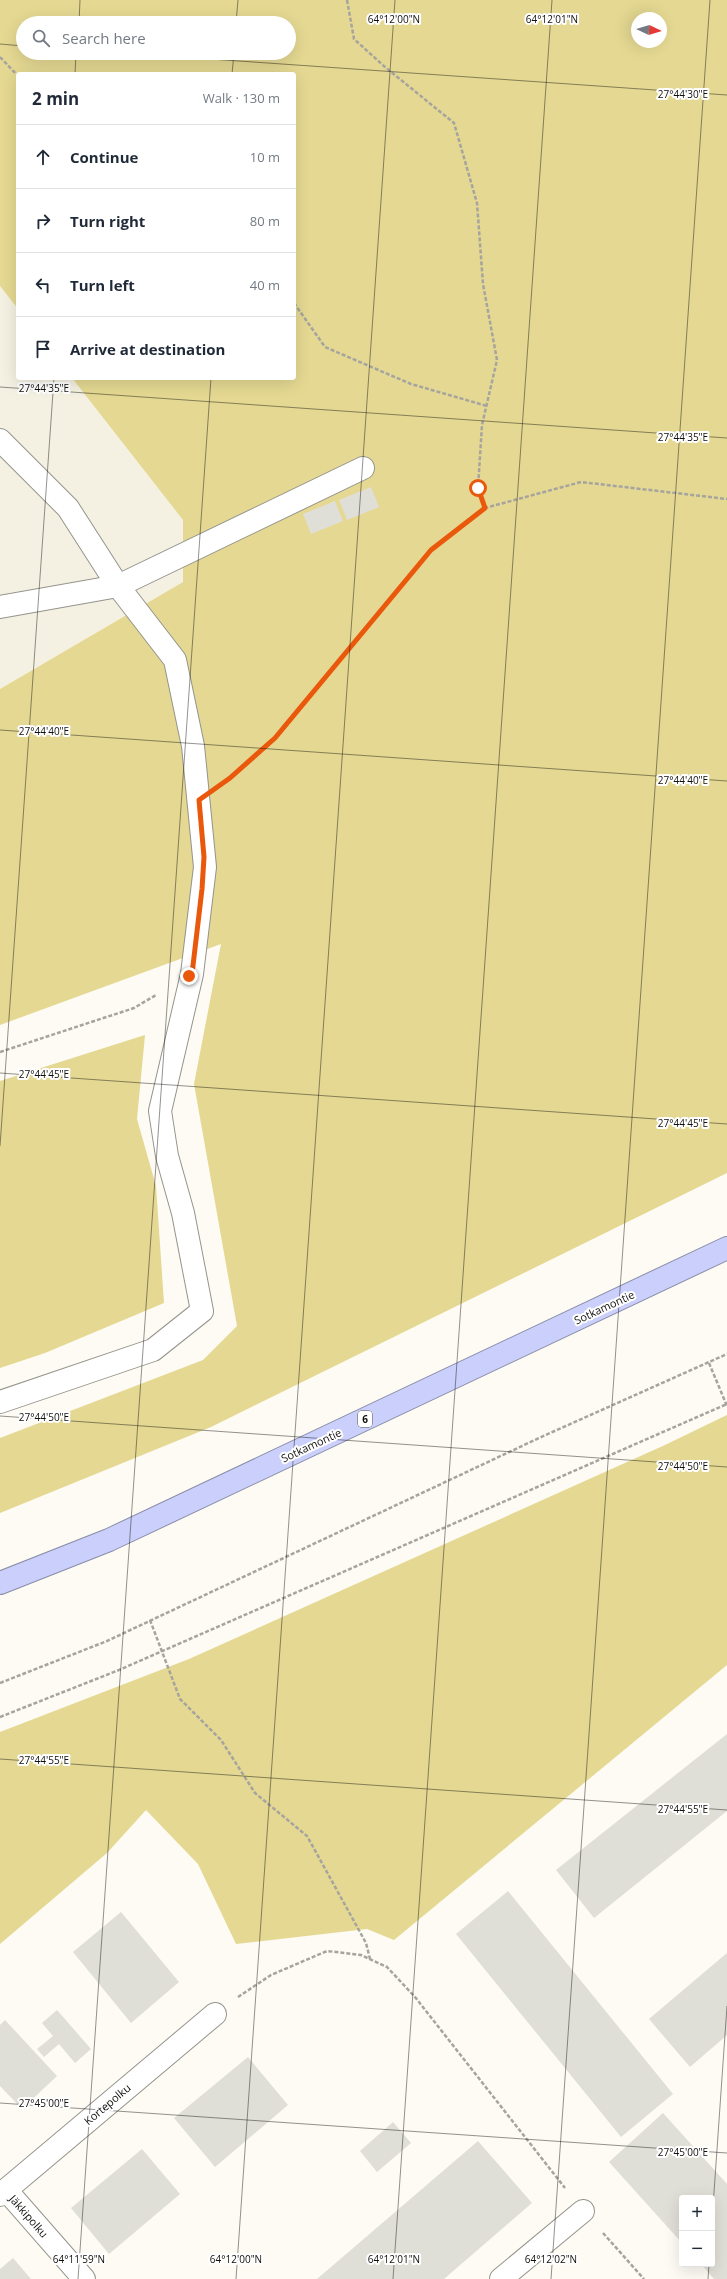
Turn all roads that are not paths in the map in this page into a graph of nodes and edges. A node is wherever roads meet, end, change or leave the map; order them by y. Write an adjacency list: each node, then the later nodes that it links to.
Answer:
1 (0, 440): 3 (street)
2 (363, 468): 3 (street)
3 (118, 586): 4 (street); 6 (street)
4 (0, 607)
5 (727, 1248): 7 (highway, Sotkamontie / 6)
6 (0, 1402)
7 (0, 1583)
8 (214, 2014): 9 (street, Kortepolku)
9 (3, 2192): 11 (street, Jäkkipolku)
10 (583, 2211): 12 (street)
11 (84, 2279)
12 (501, 2279)

